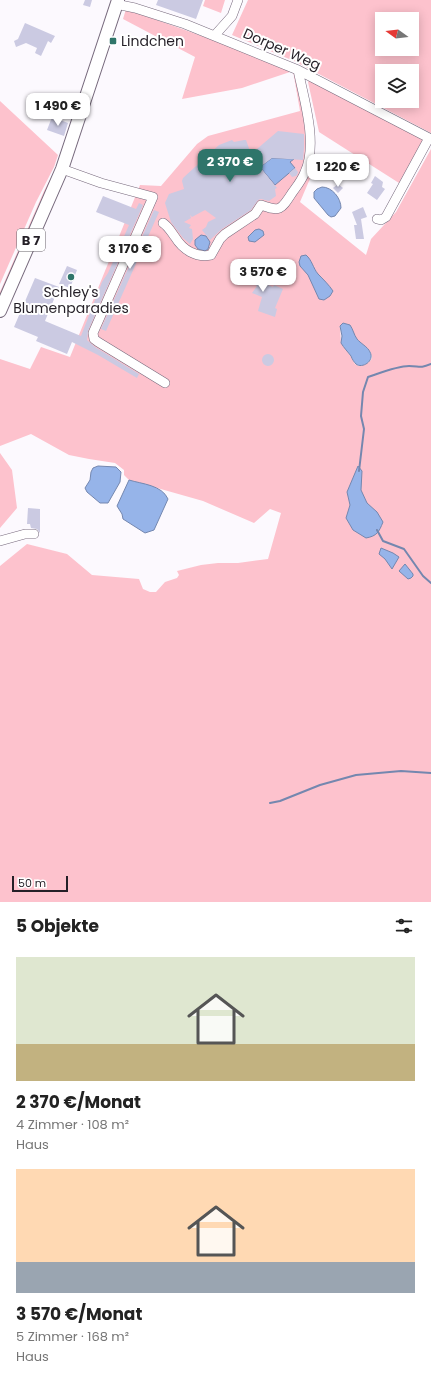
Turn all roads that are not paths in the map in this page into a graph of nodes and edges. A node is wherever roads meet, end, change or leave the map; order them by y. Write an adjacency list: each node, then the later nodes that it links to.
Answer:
1 (238, 0): 3 (street)
2 (117, 2): 3 (street, Dorper Weg); 6 (main road, B 7)
3 (215, 35): 4 (street, Dorper Weg)
4 (298, 70): 5 (street, Dorper Weg); 8 (street)
5 (430, 139): 7 (street, Dorper Weg)
6 (62, 169): 9 (main road, B 7); 10 (street)
7 (377, 219)
8 (163, 223)
9 (0, 311)
10 (165, 383)
11 (34, 534): 12 (street)
12 (0, 541)

